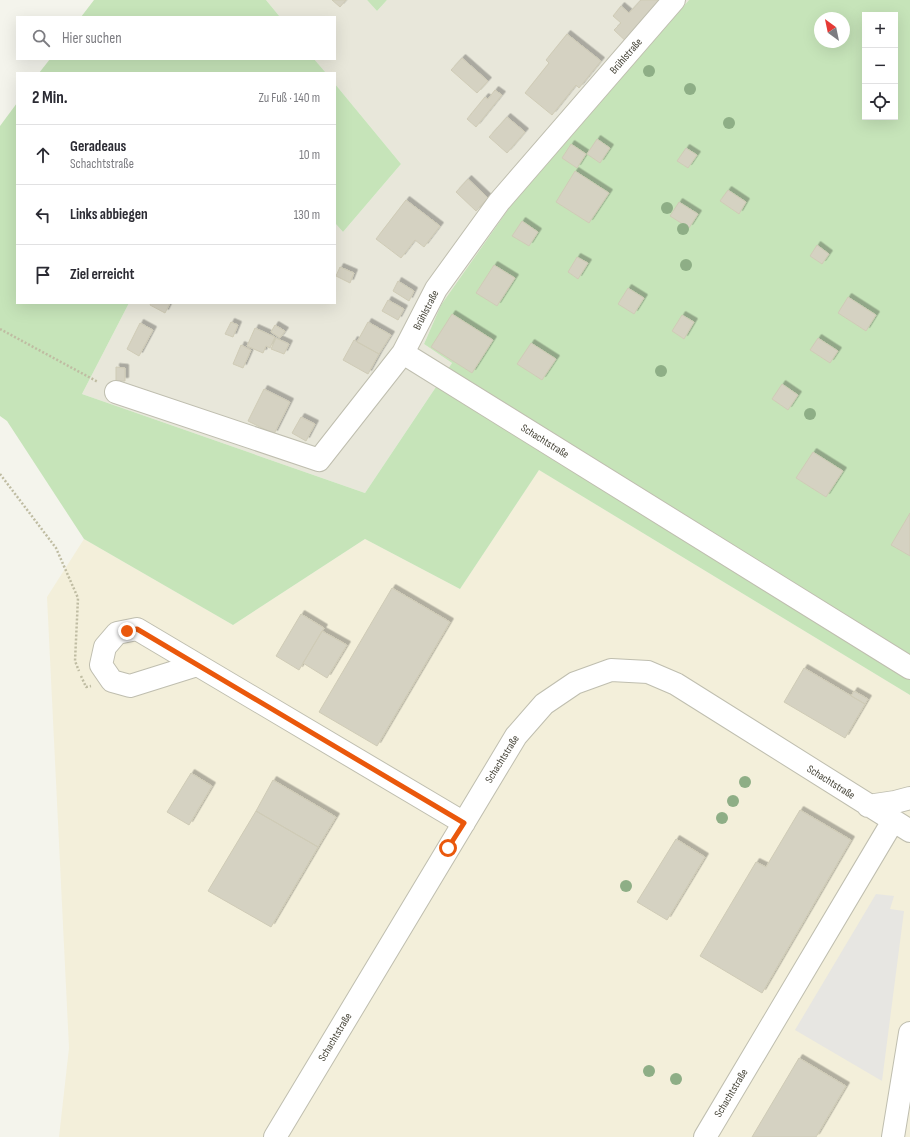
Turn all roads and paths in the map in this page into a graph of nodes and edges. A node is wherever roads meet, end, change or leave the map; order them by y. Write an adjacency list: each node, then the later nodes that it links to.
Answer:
1 (674, 0): 3 (street, Brühlstraße)
2 (0, 329): 4 (path)
3 (404, 353): 4 (street, Brühlstraße); 7 (street, Schachtstraße)
4 (116, 392)
5 (0, 474): 8 (path)
6 (197, 665): 8 (street); 8 (street); 11 (street)
7 (910, 668)
8 (112, 681)
9 (910, 798): 10 (street)
10 (868, 806): 11 (street, Schachtstraße); 12 (street, Schachtstraße)
11 (464, 823): 14 (street, Schachtstraße)
12 (901, 826): 15 (street, Schachtstraße)
13 (910, 1033): 16 (street)
14 (275, 1137)
15 (705, 1137)
16 (893, 1137)

